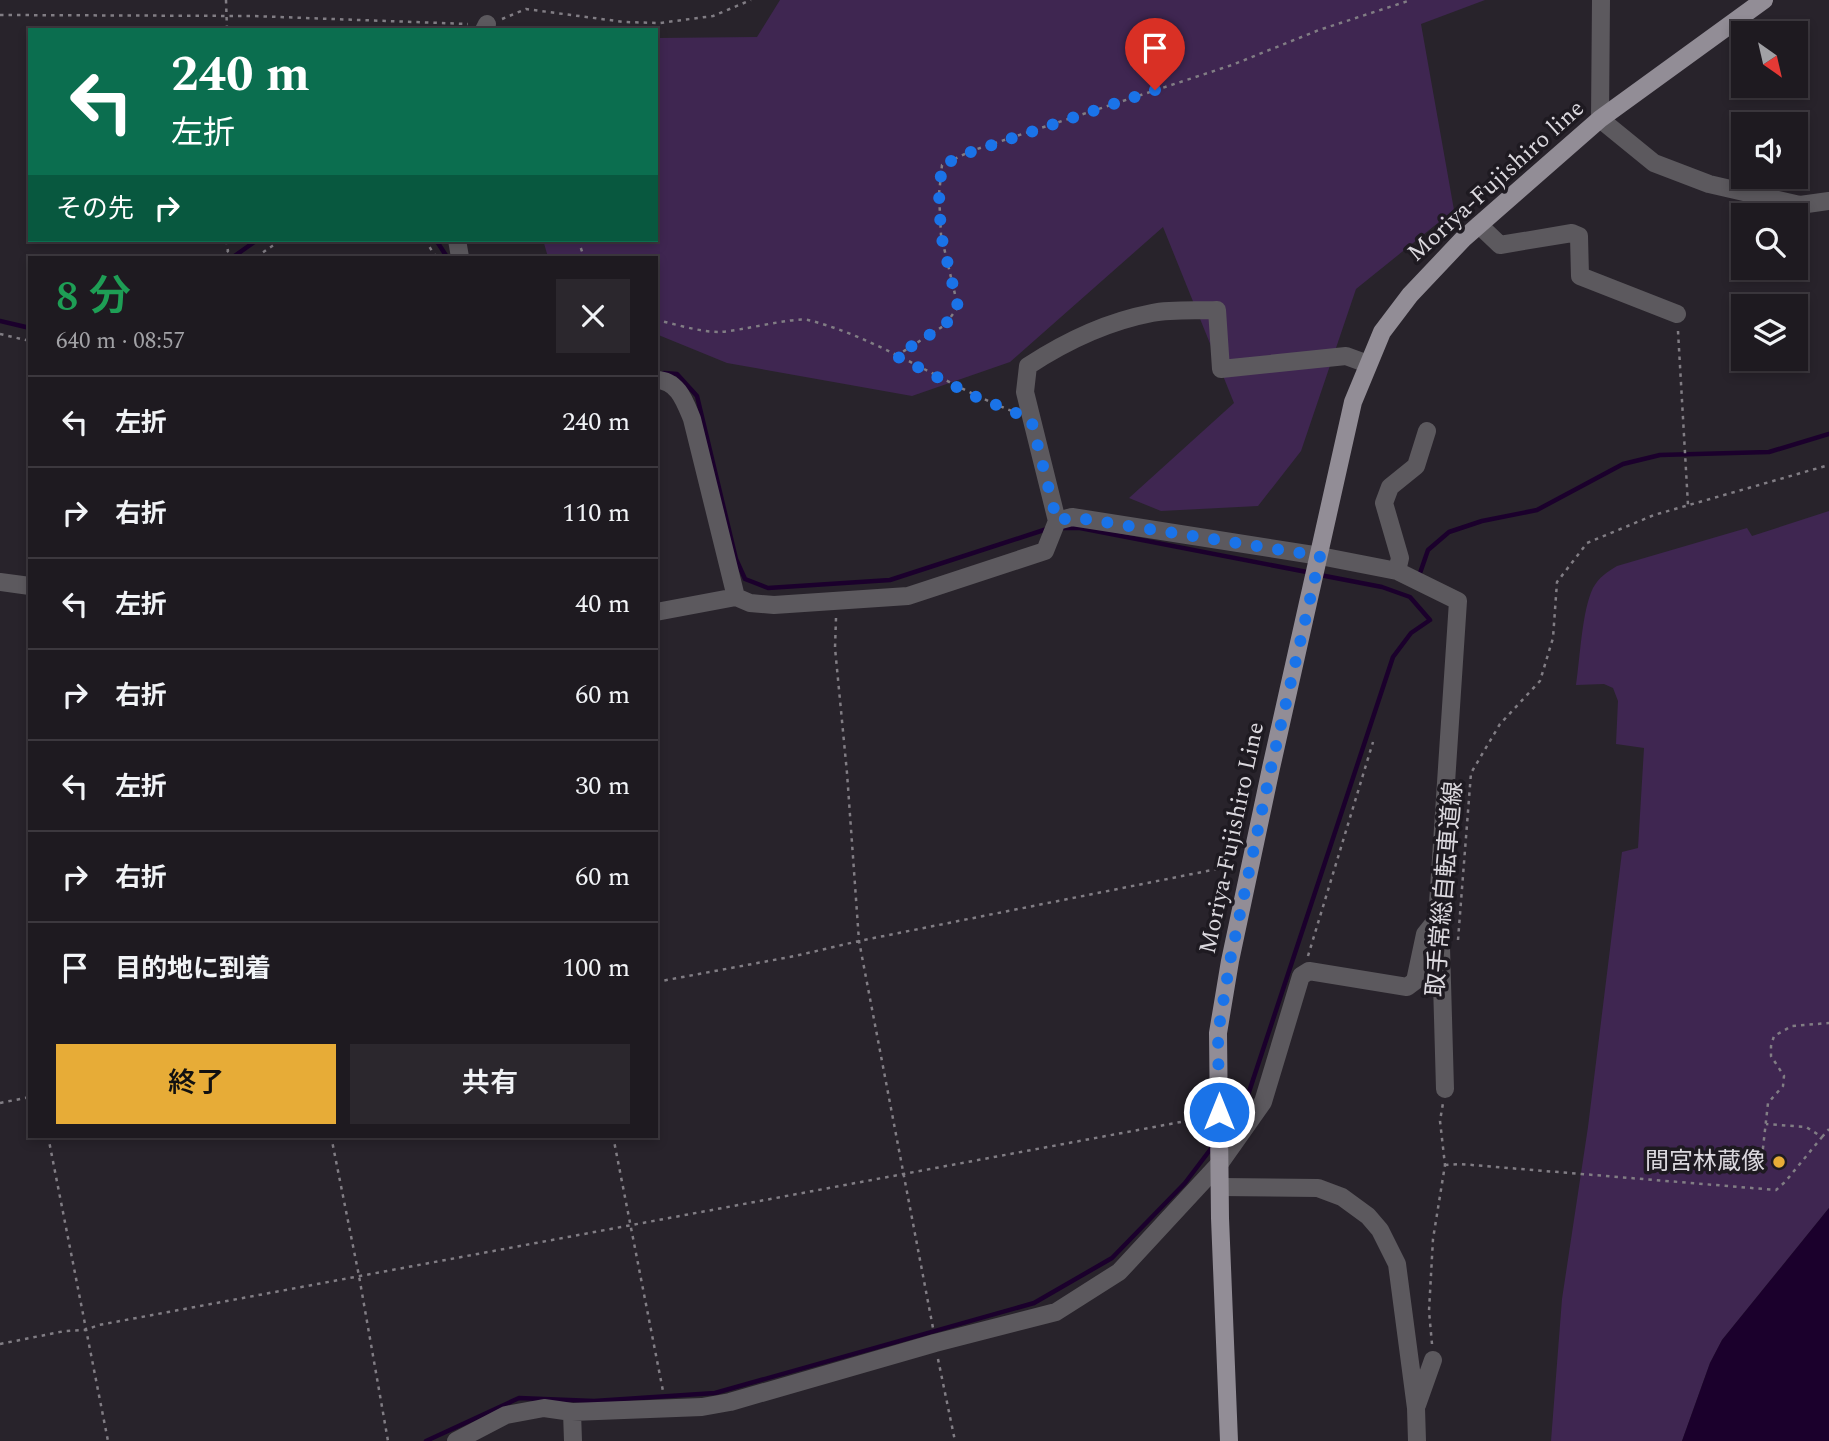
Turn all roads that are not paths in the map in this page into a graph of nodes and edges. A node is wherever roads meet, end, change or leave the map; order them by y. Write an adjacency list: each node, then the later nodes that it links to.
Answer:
1 (1601, 0): 3 (street)
2 (1764, 0): 3 (main road, Moriya-Fujishiro line)
3 (1600, 119): 4 (street); 5 (main road, Moriya-Fujishiro line)
4 (1829, 201)
5 (1479, 225): 6 (street); 7 (main road, Moriya-Fujishiro line)
6 (1677, 314)
7 (1368, 364): 10 (street); 11 (main road, Moriya-Fujishiro line)
8 (658, 380): 15 (street)
9 (1427, 431): 12 (street)
10 (1054, 527): 11 (street); 15 (street)
11 (1317, 569): 12 (street); 19 (main road, Moriya-Fujishiro Line)
12 (1402, 574): 17 (street)
13 (0, 582): 14 (street)
14 (28, 586)
15 (736, 597): 16 (street)
16 (658, 612)
17 (1437, 919): 18 (street); 19 (street)
18 (1445, 1088)
19 (1220, 1160): 20 (main road, Moriya-Fujishiro Line); 23 (street)
20 (1220, 1187): 22 (street); 26 (main road, Moriya-Fujishiro Line)
21 (1433, 1360): 22 (street)
22 (1416, 1408): 27 (street)
23 (572, 1412): 24 (street); 25 (street)
24 (456, 1441)
25 (573, 1441)
26 (1229, 1441)
27 (1417, 1441)

